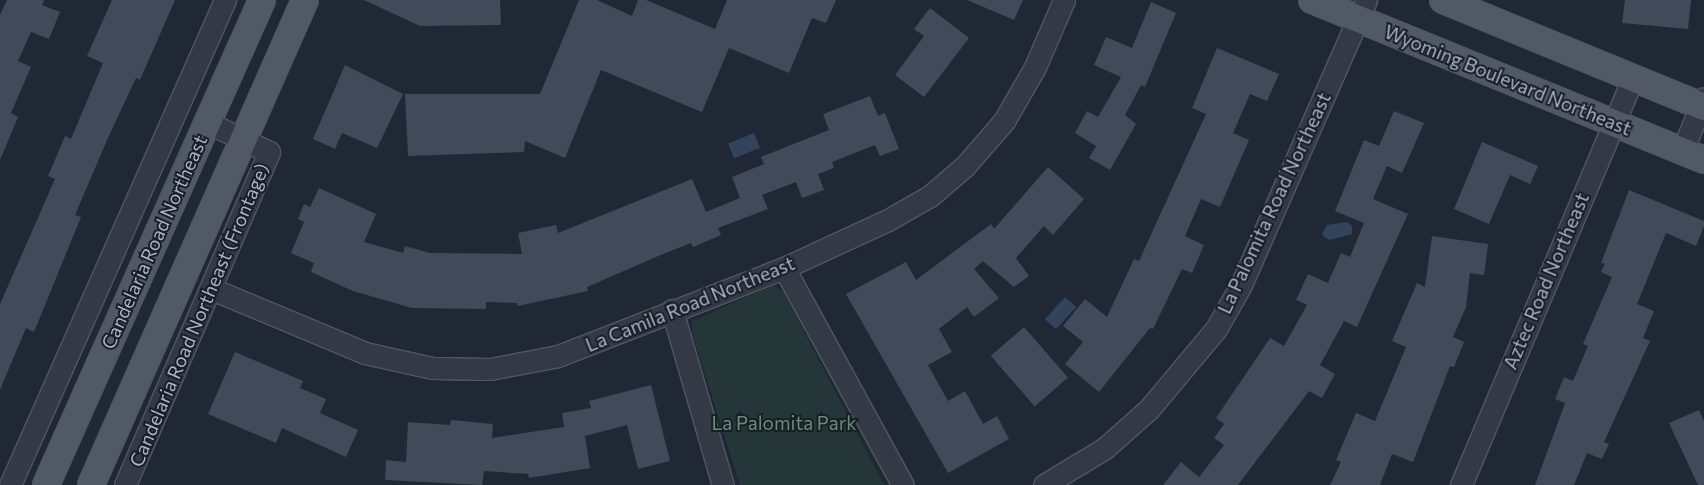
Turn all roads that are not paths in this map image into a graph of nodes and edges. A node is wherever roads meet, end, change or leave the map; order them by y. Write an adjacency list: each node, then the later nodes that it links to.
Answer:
1 (225, 0): 17 (street)
2 (262, 0): 10 (main road, Candelaria Road Northeast)
3 (305, 0): 12 (main road)
4 (1064, 0): 14 (street, La Camila Road Northeast)
5 (1312, 0): 7 (main road, Wyoming Boulevard Northeast)
6 (1443, 0): 8 (main road)
7 (1362, 9): 11 (main road, Wyoming Boulevard Northeast); 23 (street, La Palomita Road Northeast)
8 (1633, 78): 9 (main road); 11 (street, Aztec Road Northeast)
9 (1703, 104): 13 (street)
10 (207, 122): 12 (street, Candelaria Road Northeast (Frontage)); 18 (main road, Candelaria Road Northeast)
11 (1613, 122): 13 (main road, Wyoming Boulevard Northeast); 24 (street, Aztec Road Northeast)
12 (244, 138): 15 (street, Candelaria Road Northeast (Frontage)); 19 (main road)
13 (1693, 155)
14 (784, 268): 16 (street, La Camila Road Northeast); 22 (street)
15 (212, 289): 16 (street, La Camila Road Northeast); 20 (street, Candelaria Road Northeast (Frontage))
16 (672, 310): 21 (street)
17 (10, 485)
18 (46, 485)
19 (91, 485)
20 (125, 485)
21 (723, 485)
22 (903, 485)
23 (1044, 485)
24 (1460, 485)

